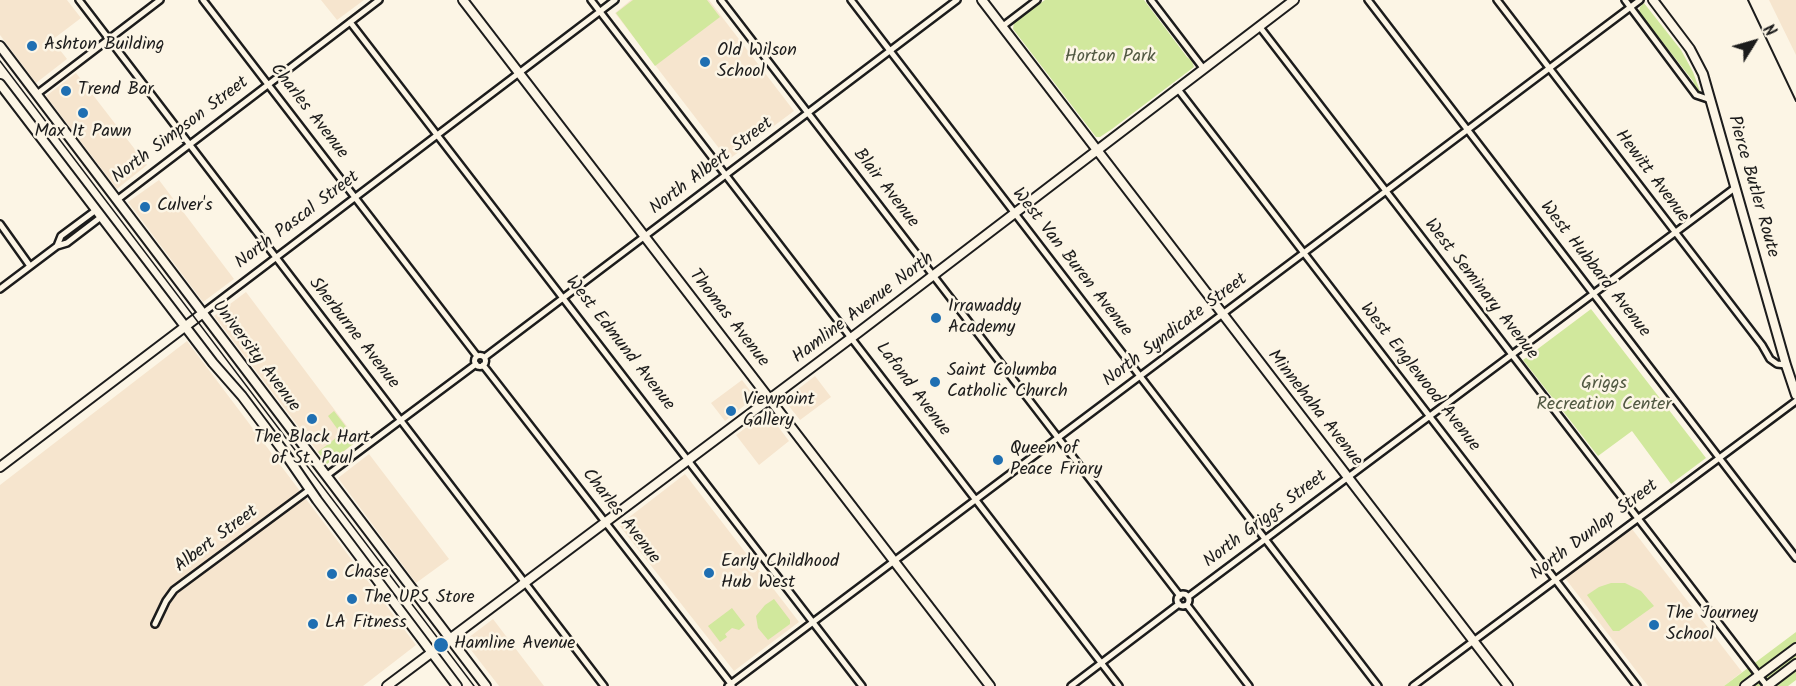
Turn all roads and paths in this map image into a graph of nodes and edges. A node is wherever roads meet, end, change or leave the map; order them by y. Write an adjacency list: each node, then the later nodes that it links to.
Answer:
1 (79, 0): 25 (street, Sherburne Avenue)
2 (160, 0): 25 (street)
3 (203, 0): 32 (street, Charles Avenue)
4 (379, 0): 22 (street, North Simpson Street)
5 (463, 0): 30 (street, Thomas Avenue)
6 (591, 0): 21 (street, Lafond Avenue)
7 (615, 0): 21 (street, North Pascal Street)
8 (721, 0): 36 (street, Blair Avenue)
9 (850, 0): 27 (street, West Van Buren Avenue)
10 (957, 0): 27 (street, North Albert Street)
11 (982, 0): 23 (street, Minnehaha Avenue)
12 (1037, 0): 23 (street)
13 (1151, 0): 28 (street)
14 (1294, 0): 24 (street, Hamline Avenue North)
15 (1368, 0): 37 (street, West Hubbard Avenue)
16 (1497, 0): 29 (street, Hewitt Avenue)
17 (1625, 0): 20 (street)
18 (1640, 0): 20 (street, North Syndicate Street)
19 (1653, 0): 35 (street, Pierce Butler Route)
20 (1630, 7): 29 (street, North Syndicate Street); 35 (street)
21 (600, 12): 30 (street, North Pascal Street); 41 (street, Lafond Avenue)
22 (350, 22): 32 (street, North Simpson Street); 38 (street, West Edmund Avenue)
23 (1003, 26): 40 (street, Minnehaha Avenue)
24 (1259, 26): 28 (street, Hamline Avenue North); 43 (street, West Seminary Avenue)
25 (109, 39): 34 (street); 39 (street, Sherburne Avenue)
26 (0, 46): 34 (street, University Avenue)
27 (890, 51): 36 (street, North Albert Street); 47 (street, West Van Buren Avenue)
28 (1203, 68): 33 (street, Hamline Avenue North)
29 (1549, 69): 37 (street, North Syndicate Street); 49 (street, Hewitt Avenue)
30 (519, 73): 38 (street, North Pascal Street); 50 (street, Thomas Avenue)
31 (0, 84): 46 (street, University Avenue)
32 (268, 84): 39 (street, North Simpson Street); 44 (street, Charles Avenue)
33 (1177, 88): 40 (street, Hamline Avenue North); 51 (street, West Englewood Avenue)
34 (37, 94): 45 (street, University Avenue)
35 (1711, 100): 42 (street, Pierce Butler Route)
36 (808, 113): 41 (street, North Albert Street); 54 (street, Blair Avenue)
37 (1467, 130): 43 (street, North Syndicate Street); 56 (street, West Hubbard Avenue)
38 (437, 135): 44 (street, North Pascal Street); 57 (street, West Edmund Avenue)
39 (189, 144): 45 (street, North Simpson Street); 52 (street, Sherburne Avenue)
40 (1097, 150): 47 (street, Hamline Avenue North); 59 (street, Minnehaha Avenue)
41 (726, 176): 50 (street, North Albert Street); 61 (street, Lafond Avenue)
42 (1736, 187): 49 (street, North Griggs Street); 67 (street, Pierce Butler Route)
43 (1386, 192): 51 (street, North Syndicate Street); 62 (street, West Seminary Avenue)
44 (355, 198): 52 (street, North Pascal Street); 63 (street, Charles Avenue)
45 (117, 200): 58 (street, University Avenue)
46 (99, 213): 53 (street); 60 (street, University Avenue)
47 (1015, 214): 54 (street, Hamline Avenue North); 68 (street, West Van Buren Avenue)
48 (0, 225): 53 (street)
49 (1674, 232): 56 (street, North Griggs Street); 67 (street, Hewitt Avenue)
50 (645, 236): 57 (street, North Albert Street); 70 (street, Thomas Avenue)
51 (1304, 253): 59 (street, North Syndicate Street); 72 (street, West Englewood Avenue)
52 (275, 257): 58 (street, North Pascal Street); 73 (street, Sherburne Avenue)
53 (30, 266): 55 (street)
54 (933, 275): 61 (street, Hamline Avenue North); 74 (street, Blair Avenue)
55 (0, 289)
56 (1593, 293): 62 (street, North Griggs Street); 75 (street, West Hubbard Avenue)
57 (563, 297): 64 (street, North Albert Street); 76 (street, West Edmund Avenue)
58 (203, 313): 60 (street, North Pascal Street); 78 (street, University Avenue)
59 (1222, 315): 68 (street, North Syndicate Street); 79 (street, Minnehaha Avenue)
60 (186, 328): 77 (street, North Pascal Street); 80 (street, University Avenue)
61 (852, 337): 70 (street, Hamline Avenue North); 81 (street, Lafond Avenue)
62 (1511, 355): 72 (street, North Griggs Street); 82 (street, West Seminary Avenue)
63 (477, 356): 64 (street); 65 (street)
64 (485, 357): 66 (street)
65 (476, 364): 66 (street); 73 (street)
66 (483, 365): 83 (street, Charles Avenue)
67 (1786, 365): 69 (street, Pierce Butler Route)
68 (1140, 377): 74 (street, North Syndicate Street); 84 (street, West Van Buren Avenue)
69 (1796, 395)
70 (771, 398): 76 (street, Hamline Avenue North); 86 (street, Thomas Avenue)
71 (1796, 401): 75 (street, North Dunlap Street)
72 (1430, 417): 79 (street, North Griggs Street); 87 (street, West Englewood Avenue)
73 (400, 420): 78 (street); 88 (street, Sherburne Avenue)
74 (1058, 438): 81 (street, North Syndicate Street); 89 (street, Blair Avenue)
75 (1718, 457): 82 (street, North Dunlap Street); 85 (street, West Hubbard Avenue)
76 (688, 459): 83 (street, Hamline Avenue North); 93 (street, West Edmund Avenue)
77 (0, 467)
78 (326, 476): 95 (street, University Avenue)
79 (1347, 477): 84 (street, North Griggs Street); 96 (street, Minnehaha Avenue)
80 (309, 490): 94 (street, Albert Street); 98 (street, University Avenue)
81 (976, 500): 86 (street, North Syndicate Street); 99 (street, Lafond Avenue)
82 (1636, 518): 87 (street, North Dunlap Street); 101 (street, West Seminary Avenue)
83 (605, 523): 88 (street, Hamline Avenue North); 102 (street, Charles Avenue)
84 (1265, 539): 90 (street, North Griggs Street); 112 (street, West Van Buren Avenue)
85 (1796, 558)
86 (895, 561): 93 (street, North Syndicate Street); 108 (street, Thomas Avenue)
87 (1555, 580): 96 (street, North Dunlap Street); 115 (street, West Englewood Avenue)
88 (524, 582): 95 (street, Hamline Avenue North); 106 (street, Sherburne Avenue)
89 (1180, 596): 90 (street); 91 (street)
90 (1188, 597): 92 (street)
91 (1179, 604): 92 (street); 99 (street)
92 (1187, 605): 111 (street)
93 (813, 622): 102 (street, North Syndicate Street); 107 (street, West Edmund Avenue)
94 (155, 624)
95 (450, 639): 98 (street, Hamline Avenue North); 105 (street, University Avenue)
96 (1473, 641): 113 (street, North Dunlap Street); 114 (street, Minnehaha Avenue)
97 (1796, 648): 101 (street)
98 (431, 652): 103 (street); 104 (street, University Avenue)
99 (1102, 663): 109 (street); 110 (street, Lafond Avenue)
100 (1796, 664): 117 (street)
101 (1759, 676): 116 (street); 117 (street, West Seminary Avenue)
102 (731, 685)
103 (387, 686)
104 (457, 686)
105 (486, 686)
106 (604, 686)
107 (862, 686)
108 (990, 686)
109 (1071, 686)
110 (1119, 686)
111 (1249, 686)
112 (1378, 686)
113 (1413, 686)
114 (1508, 686)
115 (1637, 686)
116 (1745, 686)
117 (1767, 686)

